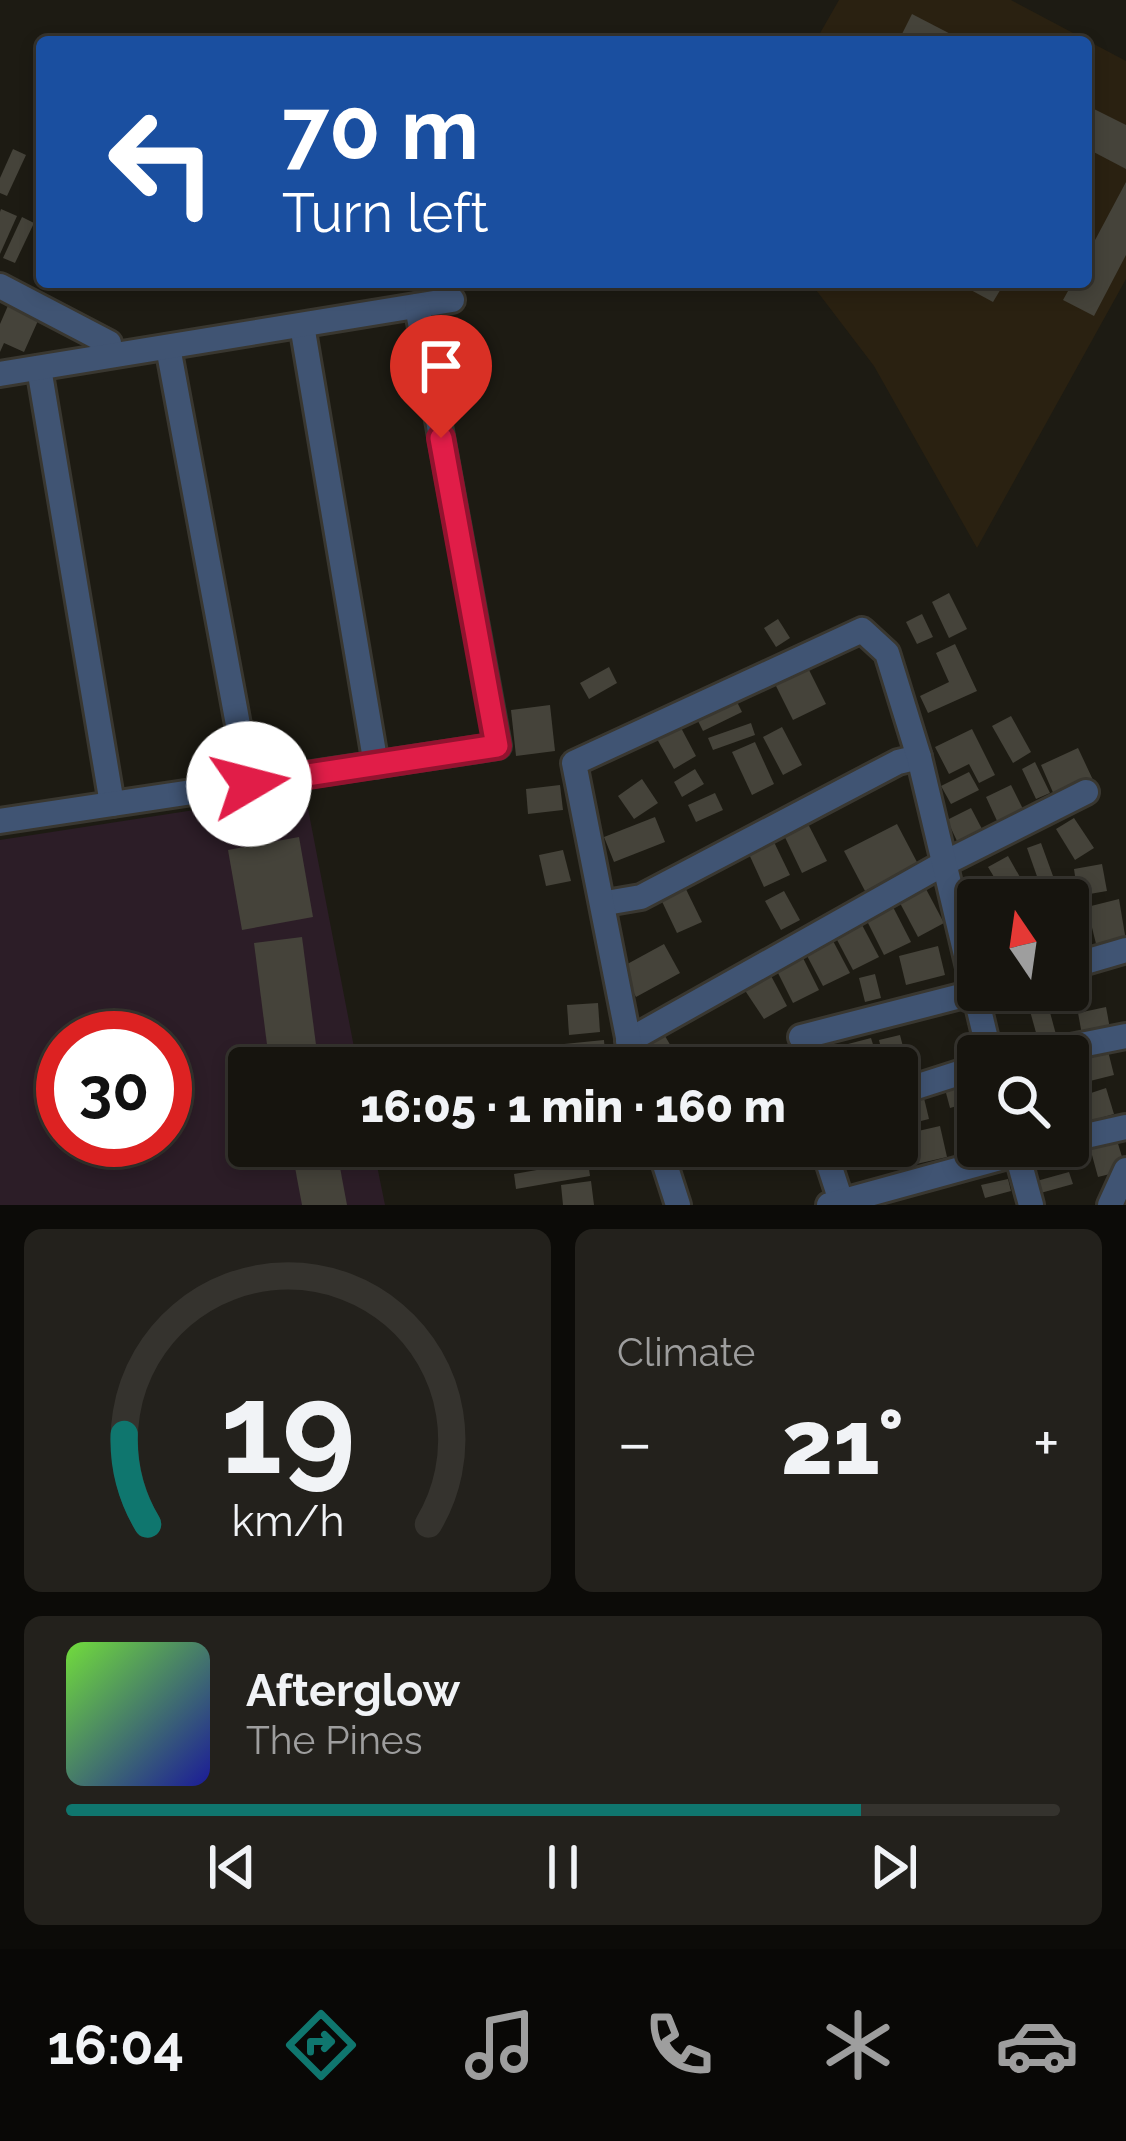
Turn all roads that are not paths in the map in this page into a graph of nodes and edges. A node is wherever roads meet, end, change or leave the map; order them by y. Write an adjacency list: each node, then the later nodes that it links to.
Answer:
1 (0, 286): 5 (street)
2 (452, 300): 3 (street)
3 (417, 306): 4 (street); 10 (street)
4 (302, 325): 6 (street); 10 (street)
5 (109, 343)
6 (168, 346): 7 (street); 11 (street)
7 (39, 368): 8 (street); 13 (street)
8 (0, 374)
9 (919, 757): 15 (street); 16 (street); 16 (street)
10 (376, 765): 11 (street)
11 (249, 784): 13 (street)
12 (1086, 792): 15 (street)
13 (112, 804): 14 (street)
14 (0, 821)
15 (941, 865): 17 (street); 23 (street)
16 (606, 903): 23 (street)
17 (957, 917)
18 (1126, 950): 19 (street)
19 (1089, 961)
20 (957, 997): 22 (street)
21 (1126, 1036): 24 (street)
22 (801, 1037)
23 (628, 1041): 25 (street)
24 (1089, 1043)
25 (629, 1047)
26 (957, 1073): 27 (street)
27 (918, 1086)
28 (1124, 1135): 29 (street)
29 (1089, 1138)
30 (957, 1166): 35 (street)
31 (666, 1167): 36 (street)
32 (827, 1167): 35 (street)
33 (1021, 1167): 37 (street)
34 (1126, 1170): 38 (street)
35 (834, 1202)
36 (678, 1205)
37 (1031, 1205)
38 (1110, 1205)

